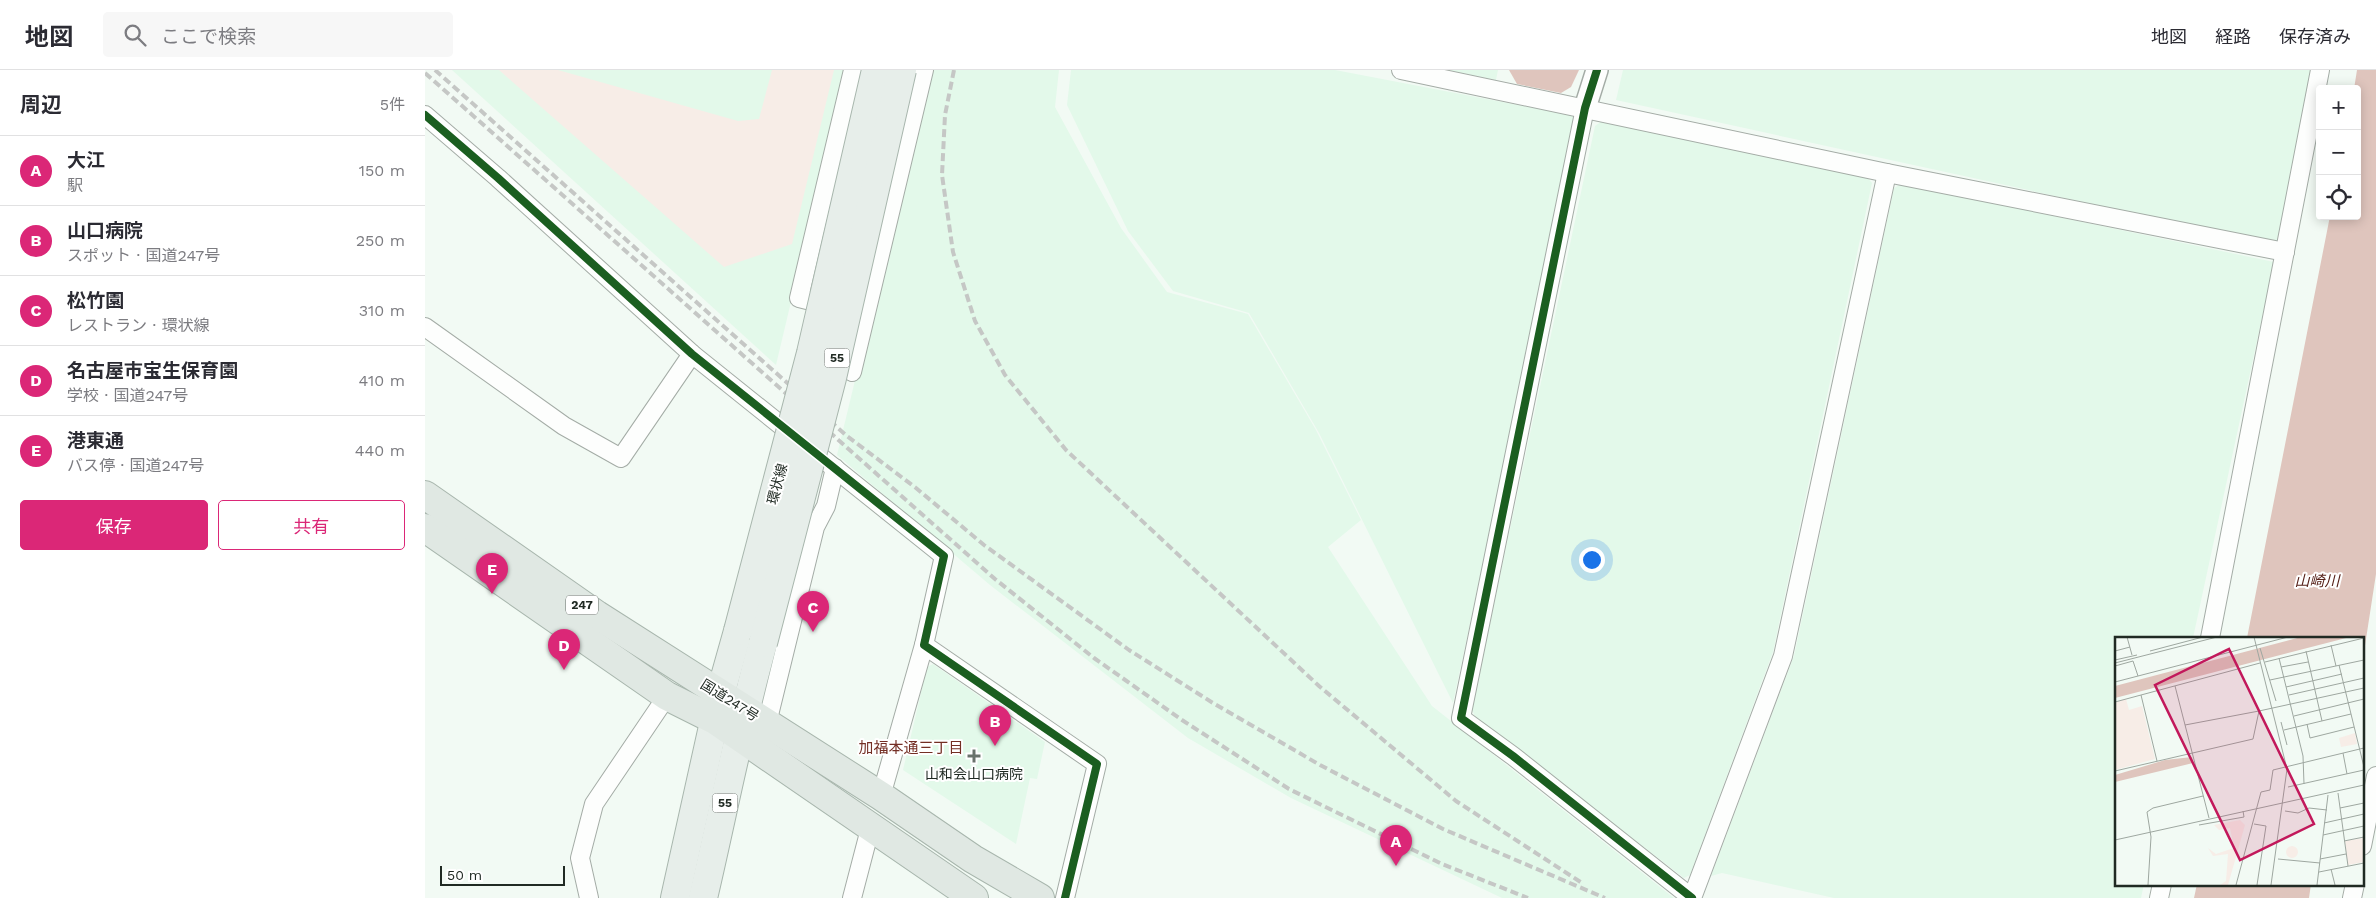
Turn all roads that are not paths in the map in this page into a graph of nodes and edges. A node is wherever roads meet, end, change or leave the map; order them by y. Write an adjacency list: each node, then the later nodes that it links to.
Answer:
1 (853, 70): 12 (street)
2 (876, 70): 22 (main road, 環状線 / 55, bridge)
3 (902, 70): 23 (main road, 環状線 / 55, bridge)
4 (924, 70): 12 (street)
5 (1401, 70): 8 (street)
6 (1597, 70): 8 (street)
7 (2320, 70): 11 (street)
8 (1585, 108): 10 (street); 37 (street)
9 (425, 115): 14 (street)
10 (1887, 172): 11 (street); 37 (street)
11 (2285, 252): 19 (street)
12 (866, 314): 15 (street)
13 (425, 327): 14 (street)
14 (692, 354): 16 (street)
15 (852, 372)
16 (835, 468): 20 (street); 24 (street)
17 (425, 494): 22 (highway, 国道247号 / 247)
18 (425, 528): 21 (highway, 国道247号 / 247)
19 (2210, 637)
20 (924, 645): 27 (street); 36 (street)
21 (667, 696): 22 (highway, 国道247号 / 247); 30 (street)
22 (717, 707): 23 (highway, 国道247号 / 247); 25 (highway, 国道247号 / 247); 31 (main road, 環状線 / 55)
23 (744, 708): 24 (highway, 国道247号 / 247); 25 (main road, 環状線 / 55)
24 (767, 723): 27 (highway, 国道247号 / 247)
25 (740, 736): 28 (highway, 国道247号 / 247); 32 (main road, 環状線 / 55)
26 (2376, 776): 29 (street)
27 (881, 796): 35 (highway, 国道247号 / 247)
28 (871, 828): 33 (street); 34 (highway, 国道247号 / 247)
29 (2363, 841)
30 (589, 898)
31 (675, 898)
32 (703, 898)
33 (852, 898)
34 (975, 898)
35 (1040, 898)
36 (1065, 898)
37 (1692, 898)

